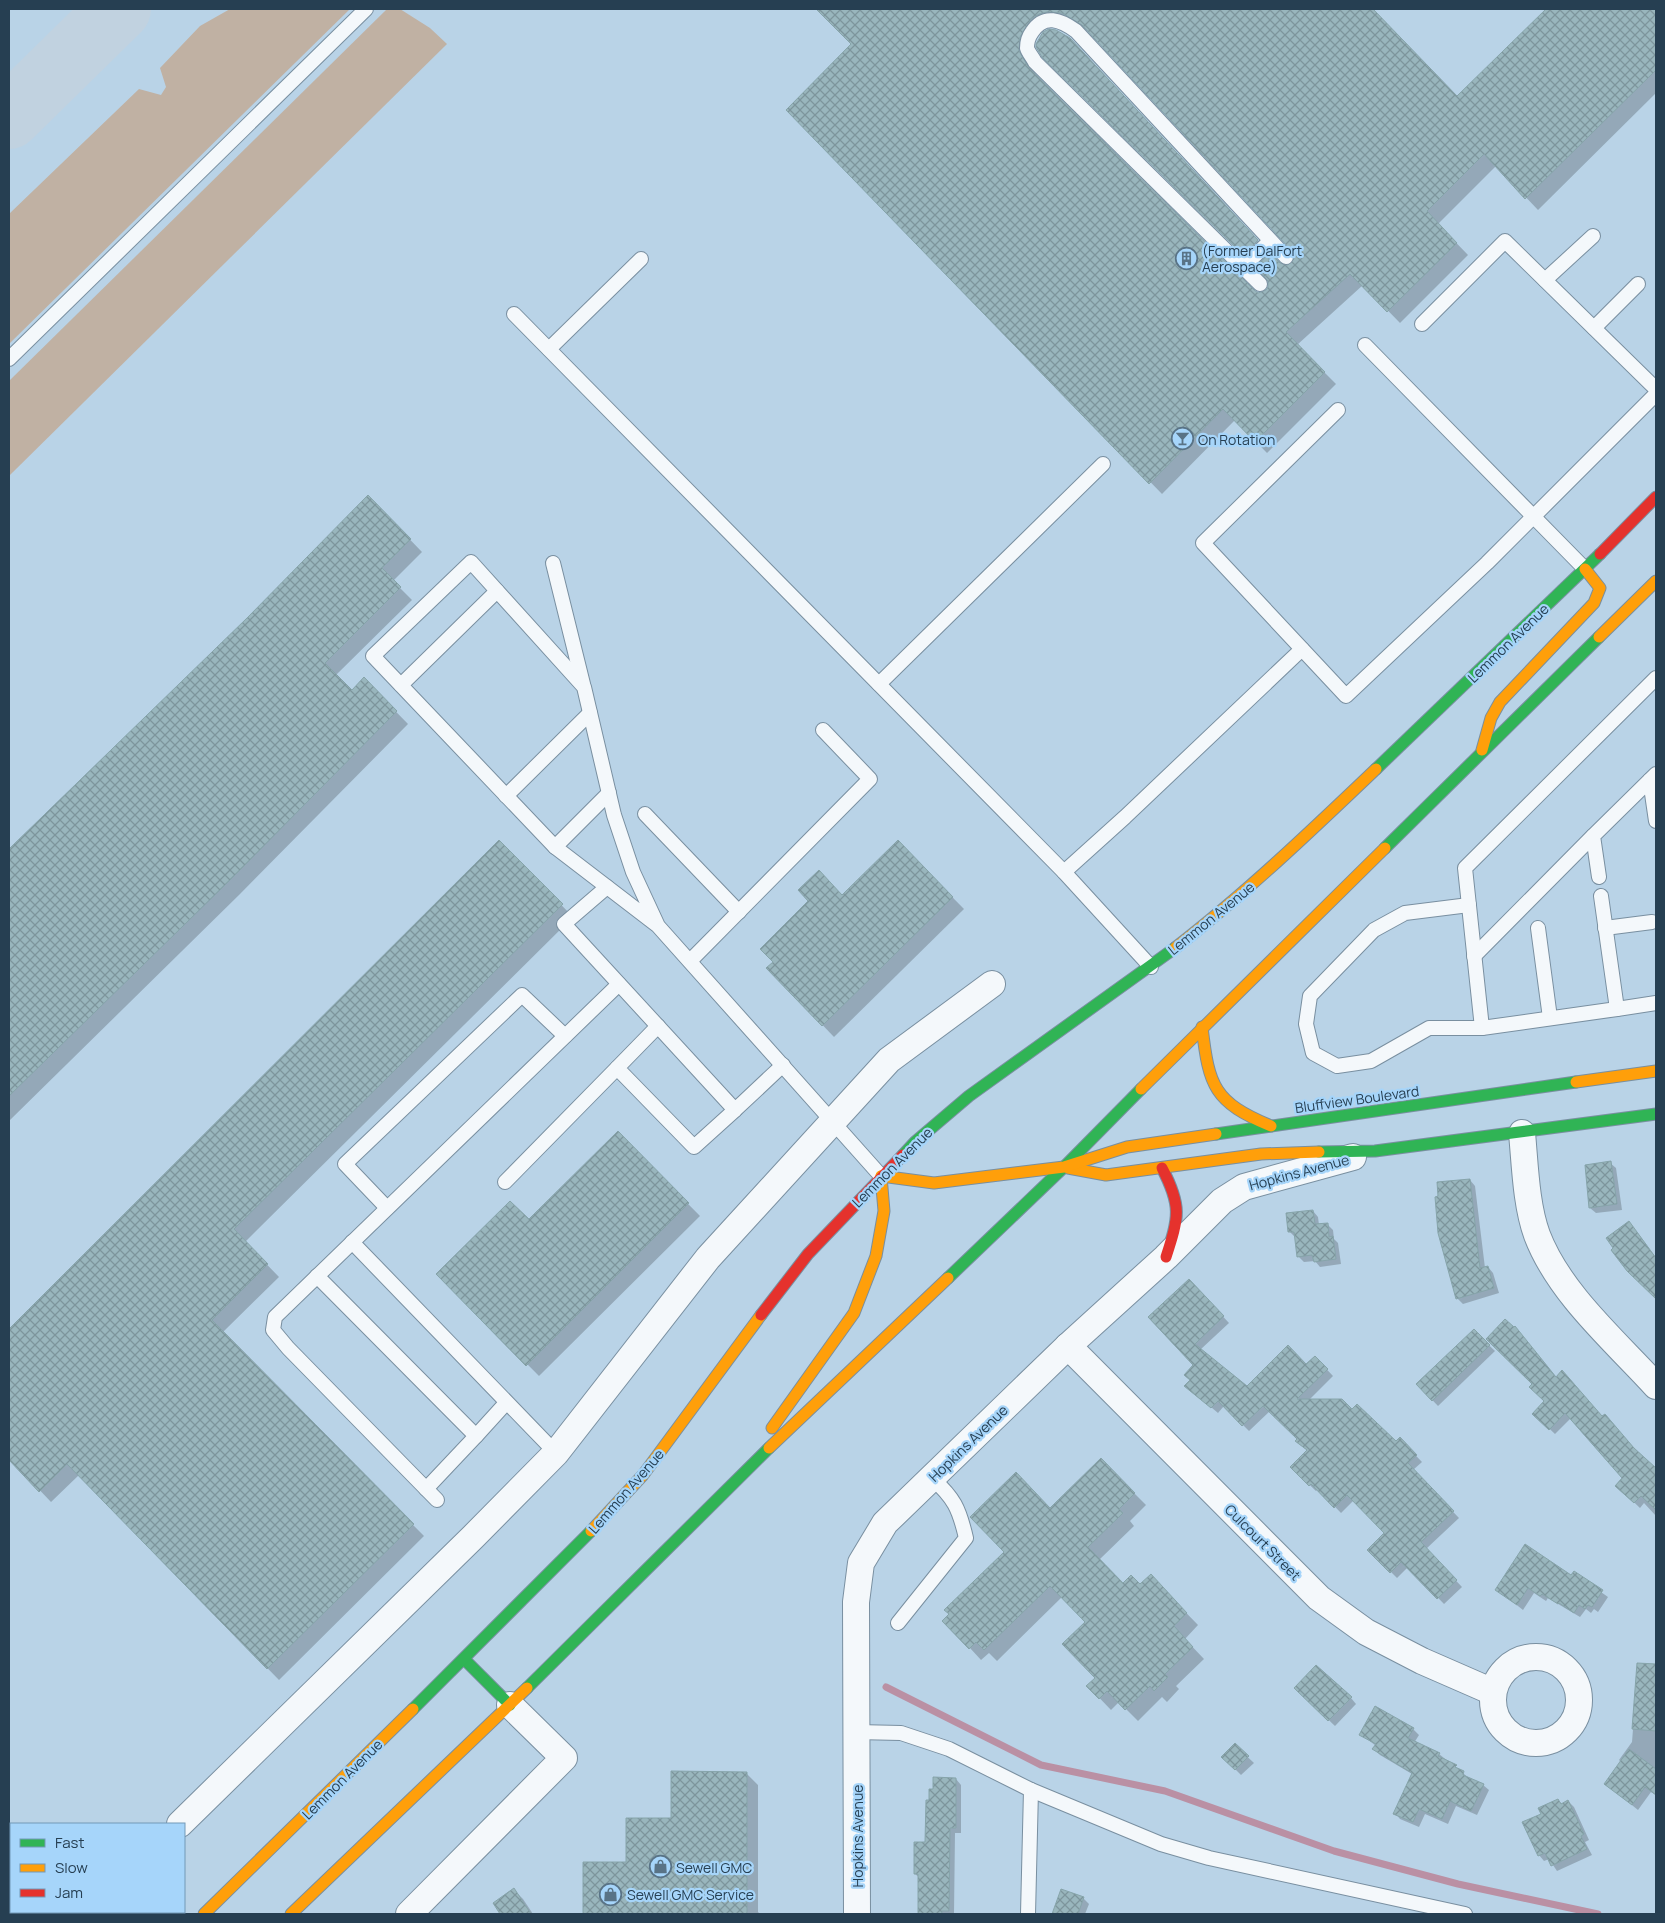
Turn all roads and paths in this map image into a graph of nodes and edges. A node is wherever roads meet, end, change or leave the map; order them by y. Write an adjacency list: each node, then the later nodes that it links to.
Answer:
1 (366, 9): 15 (lane)
2 (1593, 236): 7 (lane)
3 (1270, 241): 4 (lane); 6 (lane); 6 (lane)
4 (1286, 258)
5 (641, 259): 14 (lane)
6 (1243, 267): 8 (lane)
7 (1545, 280): 11 (lane); 12 (lane)
8 (1260, 284)
9 (1638, 284): 12 (lane)
10 (514, 314): 14 (lane)
11 (1422, 324)
12 (1594, 328): 16 (lane)
13 (1365, 345): 21 (lane)
14 (549, 349): 28 (lane)
15 (9, 359)
16 (1656, 389)
17 (1656, 394): 21 (lane)
18 (1338, 410): 26 (lane)
19 (1103, 464): 28 (lane)
20 (1655, 502): 23 (main road, Lemmon Avenue)
21 (1533, 518): 23 (lane); 26 (lane)
22 (554, 563): 30 (lane)
23 (1585, 570): 33 (main road); 53 (main road, Lemmon Avenue)
24 (1656, 581): 33 (main road)
25 (496, 591): 29 (lane); 29 (lane); 30 (lane)
26 (1302, 649): 41 (lane)
27 (1656, 678): 45 (lane)
28 (879, 684): 41 (lane)
29 (401, 685): 36 (lane)
30 (584, 687): 31 (lane)
31 (590, 713): 35 (lane); 36 (lane)
32 (822, 730): 46 (lane)
33 (1481, 754): 60 (main road)
34 (1653, 777): 38 (lane); 39 (lane)
35 (609, 793): 40 (lane); 48 (lane)
36 (506, 796): 40 (lane)
37 (645, 814): 46 (lane)
38 (1656, 821)
39 (1593, 836): 42 (lane); 51 (lane)
40 (555, 847): 43 (lane)
41 (1064, 872): 53 (lane)
42 (1599, 877)
43 (607, 887): 48 (lane); 54 (lane)
44 (1601, 896): 50 (lane)
45 (1469, 905): 51 (lane); 61 (lane)
46 (738, 912): 52 (lane)
47 (1652, 922): 50 (lane)
48 (658, 926): 52 (lane)
49 (1538, 928): 58 (lane)
50 (1605, 928): 57 (lane)
51 (1474, 956): 61 (lane)
52 (690, 961): 63 (lane)
53 (1151, 967): 74 (main road, Lemmon Avenue)
54 (619, 984): 59 (lane); 62 (lane)
55 (992, 984): 68 (street)
56 (1656, 1003): 57 (lane)
57 (1617, 1009): 58 (lane)
58 (1550, 1018): 61 (lane)
59 (658, 1026): 64 (lane); 66 (lane)
60 (1202, 1027): 70 (main road); 72 (main road)
61 (1482, 1028)
62 (565, 1036): 76 (lane); 76 (lane)
63 (783, 1065): 66 (lane); 68 (lane)
64 (617, 1068): 66 (lane); 75 (lane)
65 (1656, 1070): 70 (main road, Bluffview Boulevard)
66 (735, 1110)
67 (1656, 1114): 69 (main road, Bluffview Boulevard)
68 (834, 1121): 74 (lane); 84 (street)
69 (1521, 1125): 71 (main road, Bluffview Boulevard); 81 (street)
70 (1271, 1126): 72 (main road, Bluffview Boulevard)
71 (1375, 1151): 73 (main road, Bluffview Boulevard); 78 (street, Hopkins Avenue)
72 (1064, 1167): 73 (main road, Bluffview Boulevard); 74 (main road, Bluffview Boulevard); 85 (main road)
73 (1162, 1168): 78 (main road)
74 (882, 1176): 85 (main road); 90 (main road, Lemmon Avenue)
75 (505, 1182)
76 (387, 1208): 77 (lane)
77 (352, 1242): 79 (lane); 82 (lane)
78 (1166, 1257): 80 (street, Hopkins Avenue)
79 (317, 1276): 83 (lane); 87 (lane)
80 (1068, 1346): 86 (street, Hopkins Avenue); 91 (street, Culcourt Street)
81 (1656, 1386)
82 (506, 1403): 83 (lane); 84 (lane)
83 (476, 1436): 87 (lane)
84 (556, 1453): 95 (street)
85 (737, 1478): 92 (main road)
86 (932, 1478): 89 (lane); 93 (street, Hopkins Avenue)
87 (426, 1489): 88 (lane)
88 (437, 1500)
89 (898, 1623)
90 (464, 1659): 92 (main road); 96 (main road, Lemmon Avenue)
91 (1493, 1692)
92 (510, 1705): 97 (main road); 98 (street)
93 (856, 1732): 94 (lane); 99 (street, Hopkins Avenue)
94 (1031, 1790): 100 (lane); 101 (lane)
95 (181, 1823)
96 (204, 1914)
97 (291, 1914)
98 (409, 1914)
99 (857, 1914)
100 (1028, 1914)
101 (1465, 1914)

